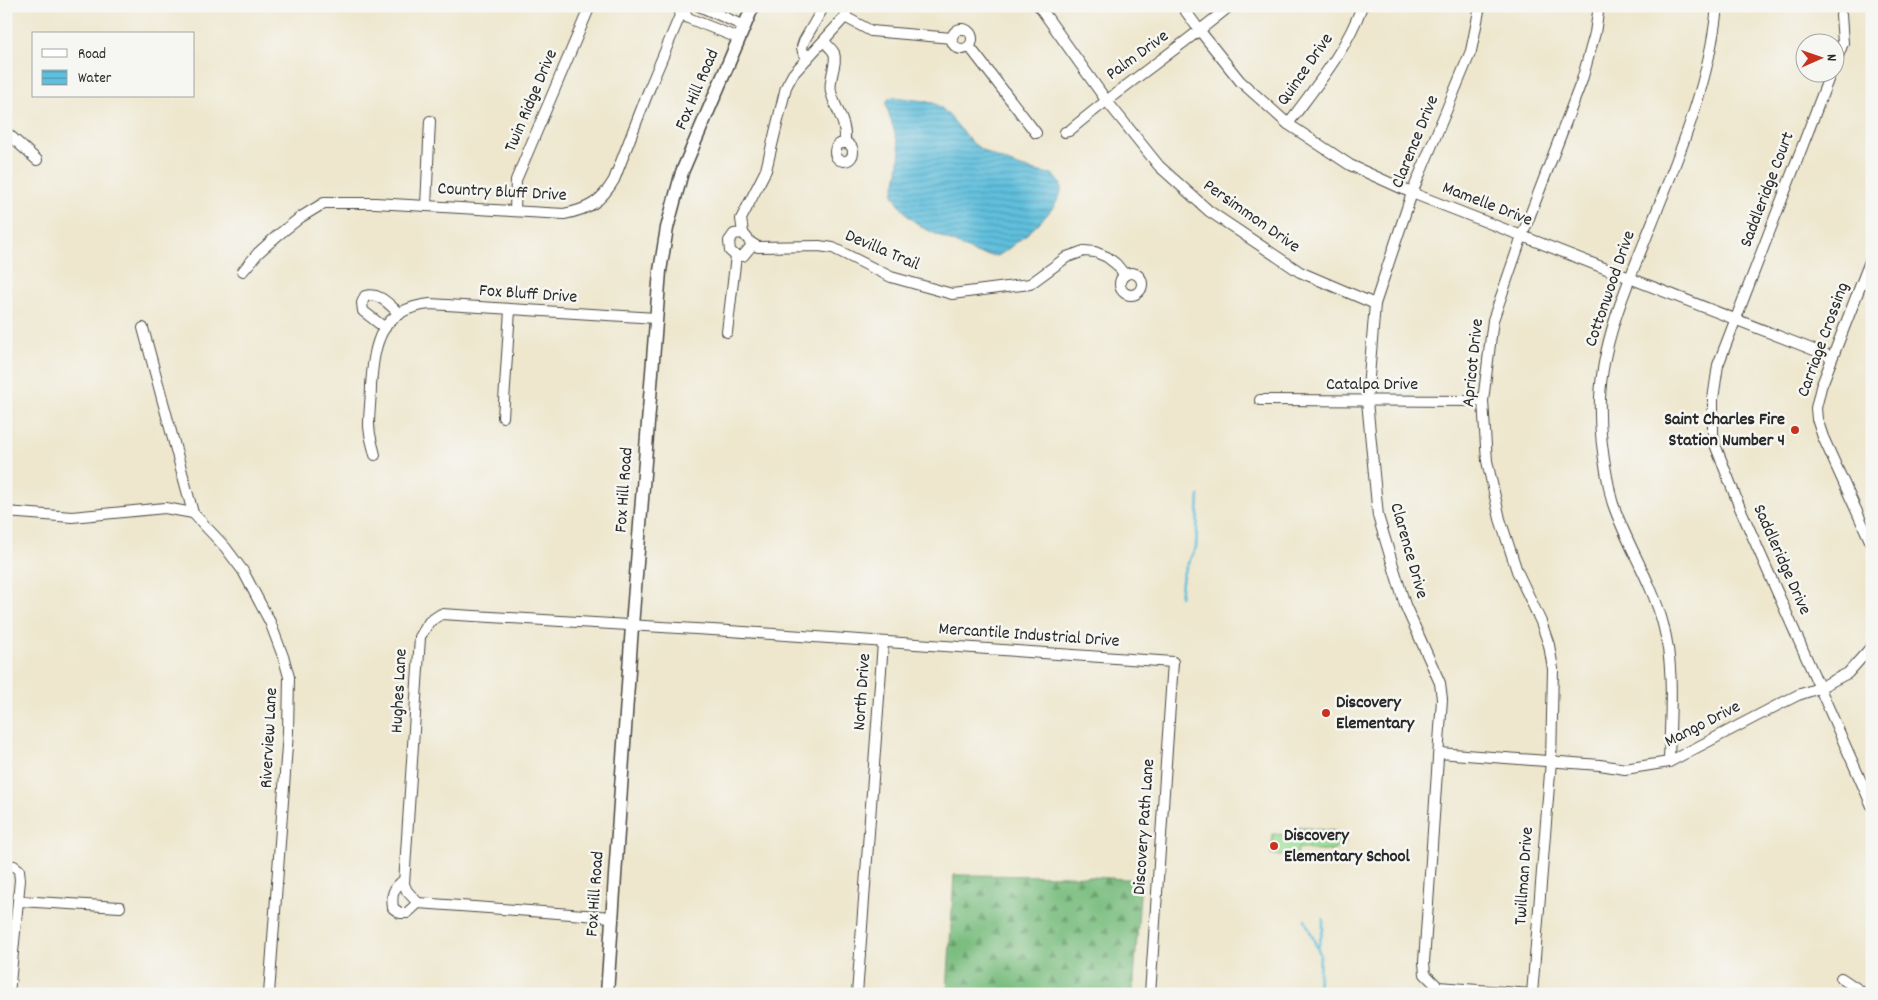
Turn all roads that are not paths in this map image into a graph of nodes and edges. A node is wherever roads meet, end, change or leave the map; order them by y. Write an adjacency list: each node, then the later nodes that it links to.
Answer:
1 (590, 6): 35 (street, Twin Ridge Drive)
2 (699, 6): 16 (street)
3 (753, 6): 16 (street, Fox Hill Road)
4 (824, 6): 23 (street)
5 (848, 6): 15 (street)
6 (1039, 6): 25 (street, Persimmon Drive)
7 (1182, 6): 17 (street, Mamelle Drive)
8 (1230, 6): 17 (street, Palm Drive)
9 (1362, 6): 27 (street, Quince Drive)
10 (1480, 6): 33 (street, Clarence Drive)
11 (1600, 6): 37 (street, Apricot Drive)
12 (1717, 6): 43 (street, Cottonwood Drive)
13 (683, 7): 19 (street); 35 (street, Country Bluff Drive)
14 (1841, 14): 18 (street)
15 (845, 17): 20 (street); 21 (street)
16 (744, 26): 19 (street, Fox Hill Road)
17 (1200, 31): 25 (street, Palm Drive); 27 (street, Mamelle Drive)
18 (1842, 32)
19 (738, 38): 47 (street, Fox Hill Road)
20 (952, 38): 22 (street); 22 (street)
21 (824, 41): 23 (street); 31 (street)
22 (969, 46): 30 (street)
23 (808, 58): 36 (street)
24 (1827, 82): 48 (street, Saddleridge Court)
25 (1106, 100): 29 (street, Palm Drive); 44 (street, Persimmon Drive)
26 (430, 120): 34 (street)
27 (1288, 124): 33 (street, Mamelle Drive)
28 (6, 132): 32 (street)
29 (1065, 132)
30 (1036, 133)
31 (845, 143)
32 (37, 160)
33 (1412, 193): 37 (street, Mamelle Drive); 44 (street, Clarence Drive)
34 (426, 206): 35 (street, Country Bluff Drive); 41 (street, Country Bluff Drive)
35 (514, 212)
36 (743, 232): 38 (street); 39 (street)
37 (1522, 236): 43 (street, Mamelle Drive); 55 (street, Apricot Drive)
38 (753, 244): 39 (street); 42 (street, Devilla Trail)
39 (736, 256): 51 (street)
40 (1872, 256): 52 (street, Carriage Crossing)
41 (243, 271)
42 (1125, 275)
43 (1629, 278): 48 (street, Mamelle Drive); 69 (street, Cottonwood Drive)
44 (1375, 304): 54 (street, Clarence Drive)
45 (510, 310): 46 (street, Fox Bluff Drive); 47 (street, Fox Bluff Drive); 56 (street)
46 (400, 314): 50 (street, Fox Bluff Drive); 50 (street)
47 (656, 318): 62 (street, Fox Hill Road)
48 (1735, 319): 52 (street, Mamelle Drive); 66 (street, Saddleridge Drive)
49 (143, 328): 59 (street, Riverview Lane)
50 (384, 328): 57 (street, Fox Bluff Drive)
51 (727, 332)
52 (1832, 357): 60 (street, Carriage Crossing)
53 (1260, 400): 54 (street, Catalpa Drive)
54 (1367, 401): 55 (street, Catalpa Drive); 67 (street, Clarence Drive)
55 (1483, 402): 68 (street, Apricot Drive)
56 (502, 417)
57 (375, 456)
58 (6, 512): 59 (street)
59 (192, 513): 79 (street, Riverview Lane)
60 (1869, 530): 61 (street, Carriage Crossing)
61 (1872, 545)
62 (632, 626): 63 (street, North Drive); 72 (street, Hughes Lane); 76 (street, Fox Hill Road)
63 (883, 643): 65 (street, Mercantile Industrial Drive); 81 (street, North Drive)
64 (1872, 646): 66 (street, Mango Drive)
65 (1173, 662): 82 (street, Discovery Path Lane)
66 (1819, 688): 69 (street, Mango Drive); 70 (street, Saddleridge Drive)
67 (1439, 753): 68 (street, Mango Drive); 83 (street, Clarence Drive)
68 (1550, 760): 69 (street, Mango Drive); 83 (street, Twillman Drive)
69 (1669, 762)
70 (1872, 806)
71 (6, 865): 73 (street)
72 (404, 880): 74 (street); 74 (street, Hughes Lane)
73 (19, 901): 75 (street); 78 (street)
74 (418, 903): 76 (street, Hughes Lane)
75 (120, 907)
76 (612, 917): 80 (street, Fox Hill Road)
77 (1841, 978): 84 (street)
78 (9, 994)
79 (270, 994)
80 (606, 994)
81 (857, 994)
82 (1150, 994)
83 (1532, 994)
84 (1865, 994)

